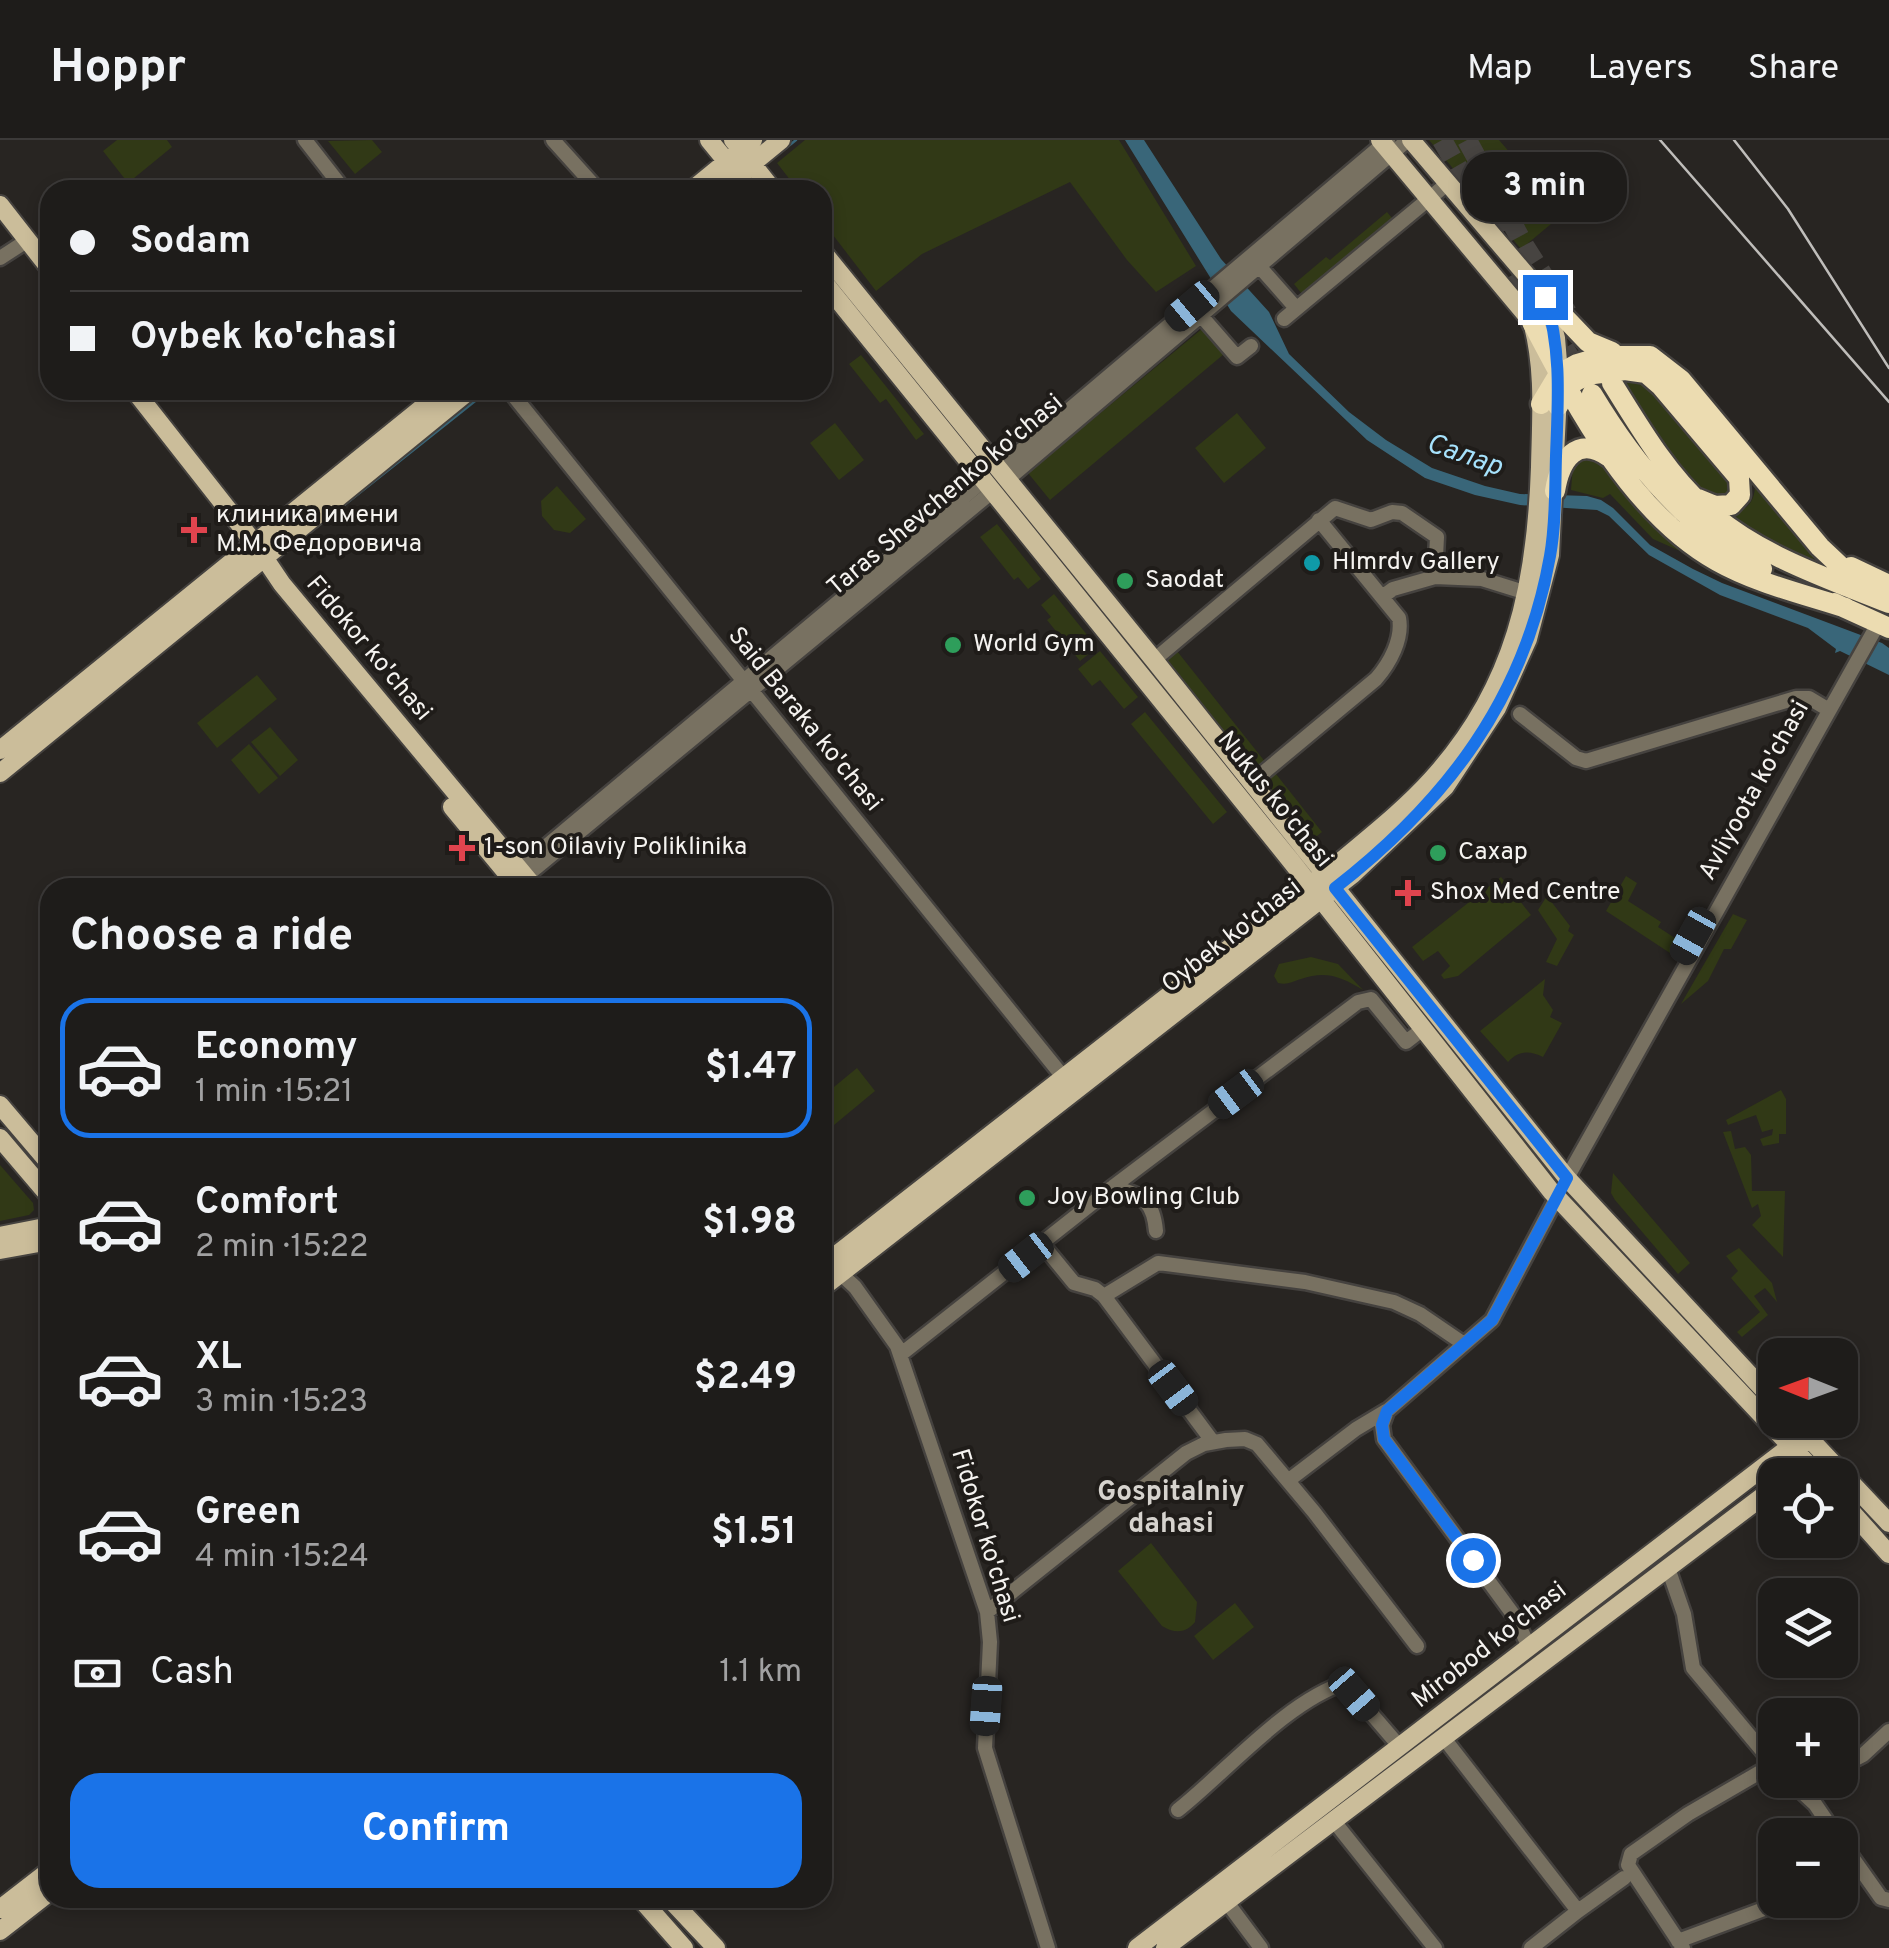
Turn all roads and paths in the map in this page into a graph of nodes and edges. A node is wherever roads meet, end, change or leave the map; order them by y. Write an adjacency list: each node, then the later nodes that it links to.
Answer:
1 (305, 140): 8 (street)
2 (553, 140): 9 (street)
3 (709, 140): 7 (main road)
4 (780, 140): 7 (main road)
5 (1410, 140): 6 (street, Taras Shevchenko ko'chasi); 12 (main road)
6 (1386, 145): 13 (main road); 20 (street, Taras Shevchenko ko'chasi)
7 (742, 160): 10 (main road); 11 (main road)
8 (336, 180)
9 (589, 180)
10 (709, 180)
11 (763, 180)
12 (1448, 183): 13 (street); 24 (main road)
13 (1429, 198): 20 (street); 24 (main road)
14 (0, 204): 16 (main road)
15 (0, 221): 16 (main road)
16 (24, 244): 17 (street); 18 (main road); 21 (main road)
17 (0, 258)
18 (40, 259)
19 (832, 264): 36 (main road, Nukus ko'chasi)
20 (1250, 268): 23 (street, Taras Shevchenko ko'chasi)
21 (40, 269)
22 (832, 291): 36 (main road, Nukus ko'chasi)
23 (1201, 307): 25 (street); 36 (street, Taras Shevchenko ko'chasi)
24 (1543, 312): 26 (highway); 28 (highway); 28 (main road, Oybek ko'chasi)
25 (1251, 346)
26 (1624, 354): 28 (highway); 46 (highway)
27 (1612, 383): 37 (highway)
28 (1556, 393): 35 (highway); 37 (highway); 38 (main road, Oybek ko'chasi)
29 (1592, 394): 41 (highway)
30 (142, 400): 40 (main road)
31 (151, 400): 40 (main road)
32 (433, 400): 40 (main road)
33 (457, 400): 40 (main road)
34 (517, 400): 48 (street, Said Baraka ko'chasi)
35 (1624, 472): 38 (highway); 45 (highway)
36 (996, 480): 47 (main road, Nukus ko'chasi); 48 (street, Taras Shevchenko ko'chasi); 56 (main road, Nukus ko'chasi)
37 (1692, 496): 41 (highway)
38 (1547, 500): 43 (main road, Oybek ko'chasi); 56 (main road, Oybek ko'chasi)
39 (1320, 520): 42 (street); 44 (street); 47 (street)
40 (260, 551): 51 (main road); 52 (main road); 54 (main road, Fidokor ko'chasi)
41 (1792, 574): 45 (highway); 46 (highway)
42 (1436, 577): 43 (street); 44 (street)
43 (1528, 593): 56 (main road, Oybek ko'chasi)
44 (1382, 598): 53 (street)
45 (1846, 608): 46 (highway)
46 (1881, 613): 49 (street, Avliyoota ko'chasi)
47 (1154, 660): 53 (main road, Nukus ko'chasi)
48 (747, 684): 55 (street, Taras Shevchenko ko'chasi); 58 (street, Said Baraka ko'chasi)
49 (1826, 708): 50 (street); 62 (street, Avliyoota ko'chasi)
50 (1520, 714)
51 (0, 750)
52 (0, 773)
53 (1251, 782): 56 (main road, Nukus ko'chasi)
54 (514, 878)
55 (522, 878)
56 (1322, 887): 57 (main road, Nukus ko'chasi); 58 (main road, Oybek ko'chasi); 62 (main road, Nukus ko'chasi); 72 (main road, Oybek ko'chasi)
57 (1424, 1028): 64 (street); 65 (main road, Nukus ko'chasi)
58 (1064, 1078): 73 (main road, Oybek ko'chasi)
59 (0, 1105): 61 (main road)
60 (0, 1138): 63 (main road)
61 (40, 1152)
62 (1565, 1175): 65 (main road, Avliyoota ko'chasi); 78 (main road, Nukus ko'chasi)
63 (40, 1185)
64 (1114, 1186): 66 (street); 70 (street)
65 (1554, 1194): 76 (street, Avliyoota ko'chasi); 83 (main road, Nukus ko'chasi)
66 (1156, 1231)
67 (40, 1232): 69 (main road)
68 (40, 1234): 71 (main road)
69 (0, 1236)
70 (1042, 1244): 75 (street); 77 (street)
71 (0, 1250)
72 (832, 1258)
73 (832, 1258)
74 (832, 1265): 77 (street, Fidokor ko'chasi)
75 (1104, 1296): 76 (street); 82 (street)
76 (1464, 1344): 79 (street, Avliyoota ko'chasi)
77 (900, 1354): 92 (street, Fidokor ko'chasi)
78 (1758, 1384)
79 (1387, 1411): 80 (street, Avliyoota ko'chasi); 81 (street)
80 (1360, 1426): 81 (street); 85 (street, Avliyoota ko'chasi)
81 (1384, 1439): 94 (street)
82 (1213, 1442): 85 (street); 92 (street)
83 (1791, 1446): 84 (main road, Nukus ko'chasi); 94 (main road, Mirobod ko'chasi)
84 (1806, 1458)
85 (1289, 1480): 93 (street)
86 (1858, 1498): 89 (main road, Nukus ko'chasi)
87 (1758, 1501): 91 (main road, Mirobod ko'chasi)
88 (1858, 1519): 90 (main road)
89 (1889, 1522)
90 (1889, 1554)
91 (1668, 1568): 96 (main road, Mirobod ko'chasi); 99 (street)
92 (987, 1612): 123 (street, Fidokor ko'chasi)
93 (1417, 1646)
94 (1530, 1647): 95 (main road, Mirobod ko'chasi)
95 (1455, 1704): 96 (main road); 100 (main road, Mirobod ko'chasi)
96 (1467, 1720): 98 (main road, Mirobod ko'chasi)
97 (1889, 1731): 101 (street)
98 (1443, 1737): 106 (main road, Mirobod ko'chasi); 117 (street)
99 (1758, 1746)
100 (1400, 1747): 104 (street); 116 (main road, Mirobod ko'chasi)
101 (1858, 1758)
102 (1758, 1775): 108 (street)
103 (1808, 1798): 105 (street)
104 (1178, 1810)
105 (1824, 1818)
106 (1333, 1820): 112 (main road, Mirobod ko'chasi); 127 (street)
107 (1858, 1867): 111 (street)
108 (1626, 1872): 117 (street); 120 (street)
109 (40, 1878): 115 (main road)
110 (40, 1900): 119 (main road)
111 (1889, 1900)
112 (1226, 1901): 116 (main road, Mirobod ko'chasi); 126 (street)
113 (649, 1908): 121 (main road)
114 (678, 1908): 122 (main road)
115 (0, 1909)
116 (1201, 1910): 124 (main road, Mirobod ko'chasi); 125 (main road, Mirobod ko'chasi)
117 (1578, 1911): 128 (street)
118 (1758, 1912): 120 (street)
119 (0, 1931)
120 (1680, 1944)
121 (684, 1948)
122 (716, 1948)
123 (1048, 1948)
124 (1137, 1948)
125 (1165, 1948)
126 (1262, 1948)
127 (1435, 1948)
128 (1531, 1948)

